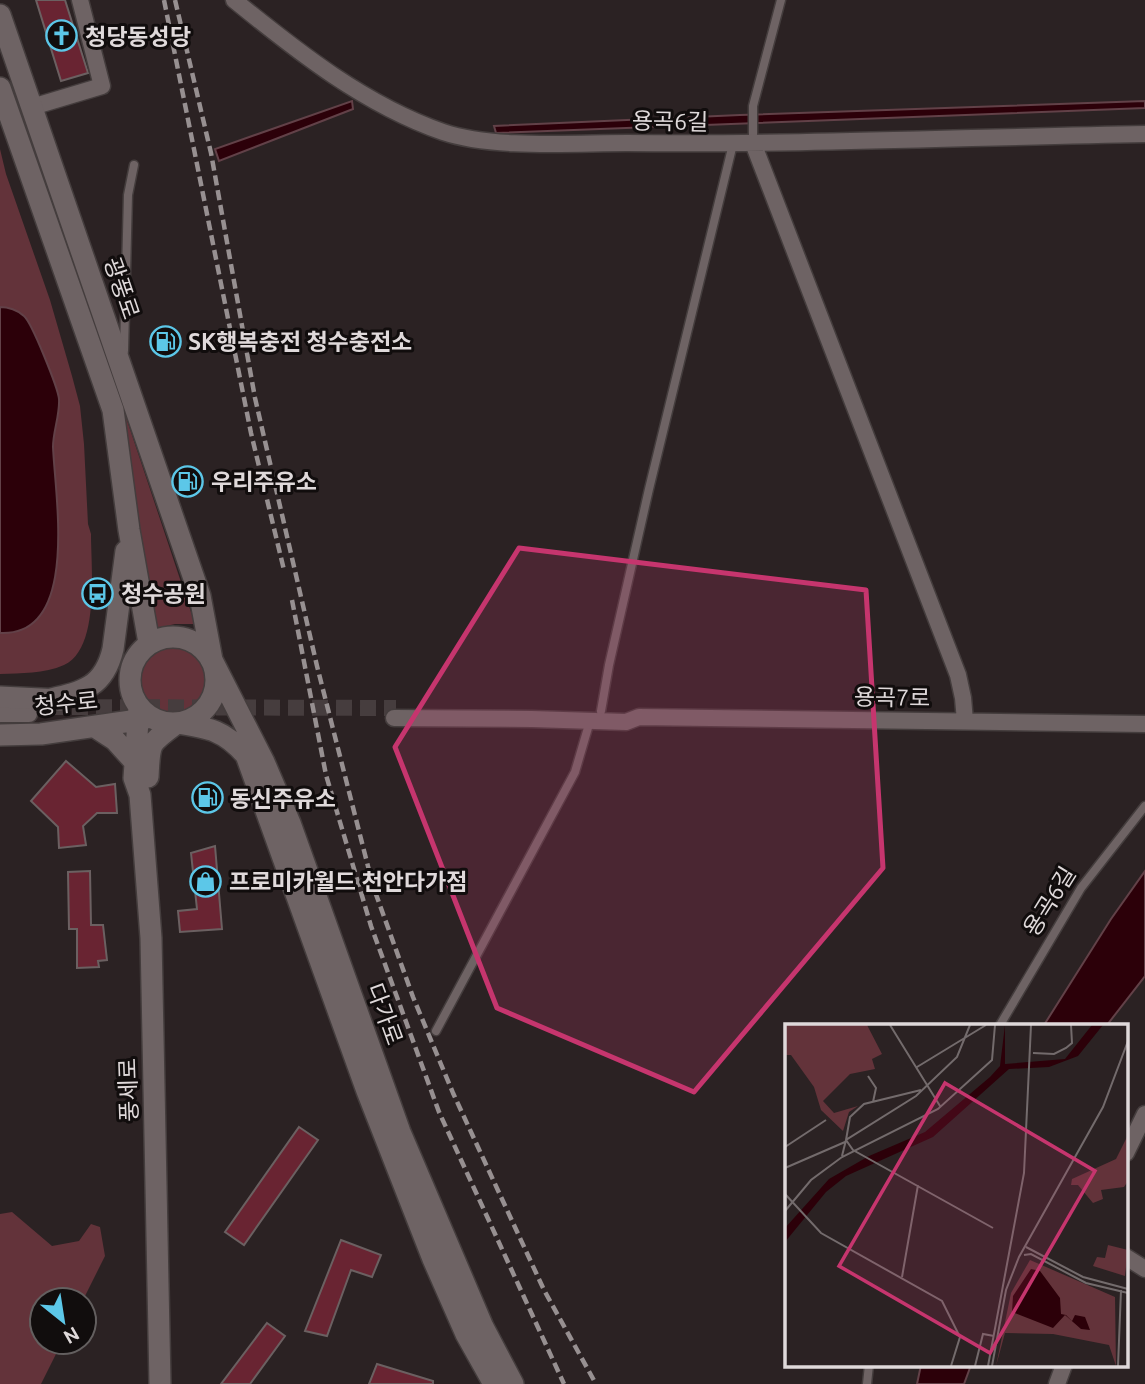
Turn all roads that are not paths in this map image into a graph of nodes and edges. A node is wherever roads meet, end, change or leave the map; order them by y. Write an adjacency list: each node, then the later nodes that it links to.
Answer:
1 (79, 0): 6 (street)
2 (234, 0): 9 (street, 용곡6길)
3 (781, 0): 8 (lane)
4 (0, 15): 6 (street, 광풍로)
5 (0, 88): 12 (street)
6 (32, 107): 11 (street, 광풍로)
7 (1145, 134): 8 (street, 용곡6길)
8 (754, 138): 9 (street, 용곡6길); 24 (street)
9 (733, 144): 23 (lane)
10 (134, 165): 11 (lane)
11 (123, 372): 13 (street, 광풍로)
12 (129, 530): 14 (street); 19 (street)
13 (200, 596): 15 (street, 광풍로); 30 (street)
14 (149, 643): 15 (street); 16 (street)
15 (212, 660): 25 (street); 30 (street, 다가로)
16 (132, 666): 19 (street); 22 (street)
17 (0, 696): 19 (street, 청수로)
18 (0, 707): 19 (street)
19 (36, 707): 21 (street); 28 (street)
20 (395, 713): 23 (street, 용곡7로)
21 (0, 715)
22 (142, 715): 25 (street); 27 (street, 청수로); 31 (street, 풍세로)
23 (595, 716): 24 (street, 용곡7로); 35 (lane)
24 (965, 721): 26 (street, 용곡7로)
25 (177, 723): 32 (street, 풍세로); 43 (street, 다가로)
26 (1145, 724)
27 (95, 727): 28 (street, 청수로); 31 (street)
28 (41, 734): 29 (street, 청수로)
29 (0, 735)
30 (254, 740): 44 (street, 다가로)
31 (134, 761): 32 (street, 풍세로)
32 (140, 795): 42 (street, 풍세로)
33 (1145, 806): 34 (lane, 용곡6길)
34 (1001, 1024)
35 (436, 1031)
36 (1145, 1114): 37 (street)
37 (1128, 1149)
38 (1128, 1258): 39 (street)
39 (1145, 1269)
40 (869, 1366): 45 (lane)
41 (1063, 1366): 46 (street)
42 (160, 1384)
43 (494, 1384)
44 (513, 1384)
45 (867, 1384)
46 (1057, 1384)

